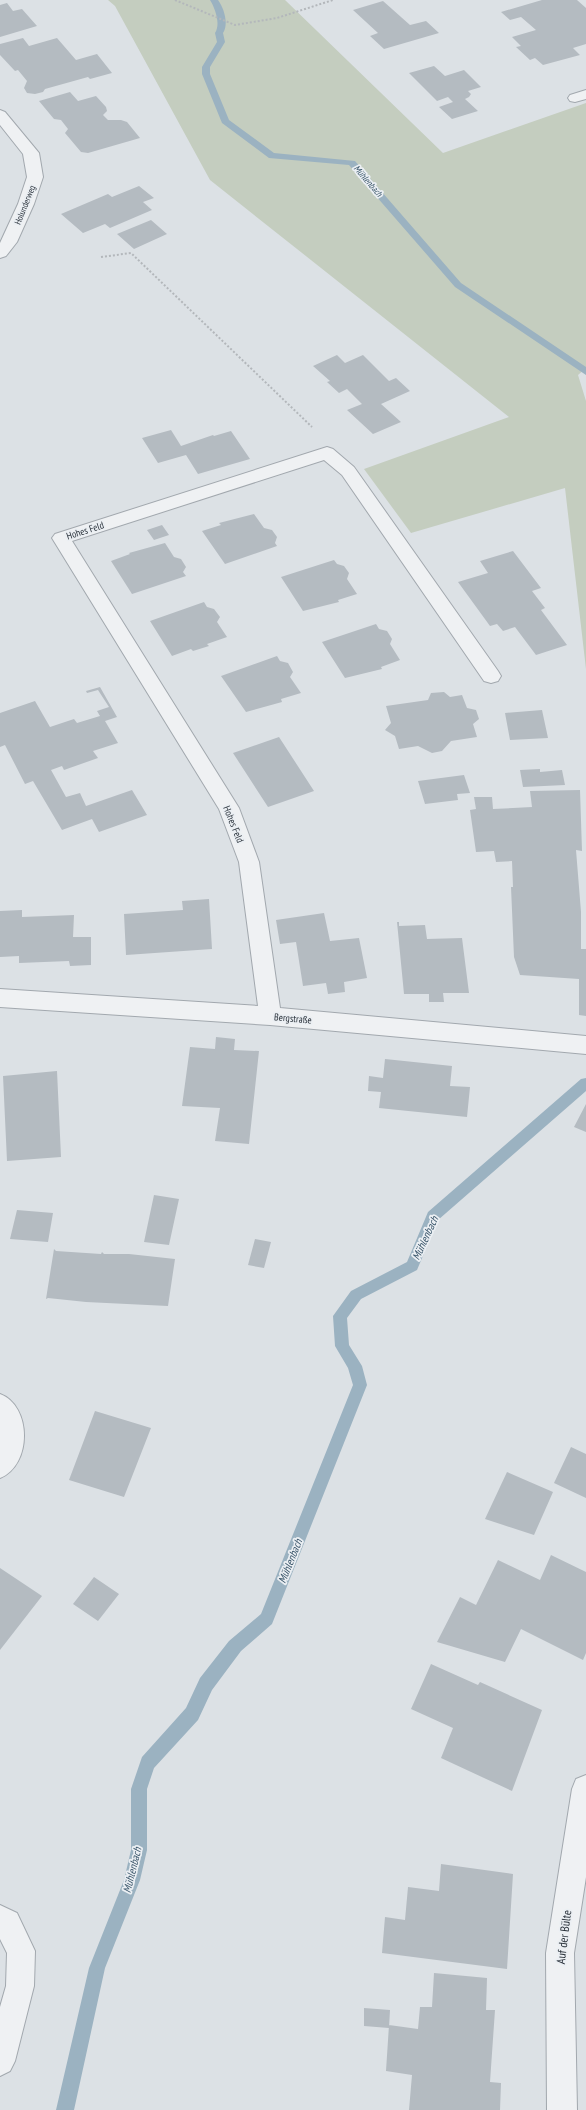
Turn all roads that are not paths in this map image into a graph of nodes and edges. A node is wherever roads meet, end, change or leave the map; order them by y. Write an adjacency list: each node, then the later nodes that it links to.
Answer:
1 (0, 115): 2 (street, Holunderweg)
2 (3, 246)
3 (491, 676): 5 (street, Hohes Feld)
4 (0, 998): 5 (street, Bergstraße)
5 (270, 1016): 6 (street, Bergstraße)
6 (586, 1045)
7 (0, 1405): 8 (street)
8 (0, 1466)
9 (586, 1789): 12 (street, Auf der Bülte)
10 (0, 1919): 11 (street)
11 (0, 2061)
12 (562, 2110)

